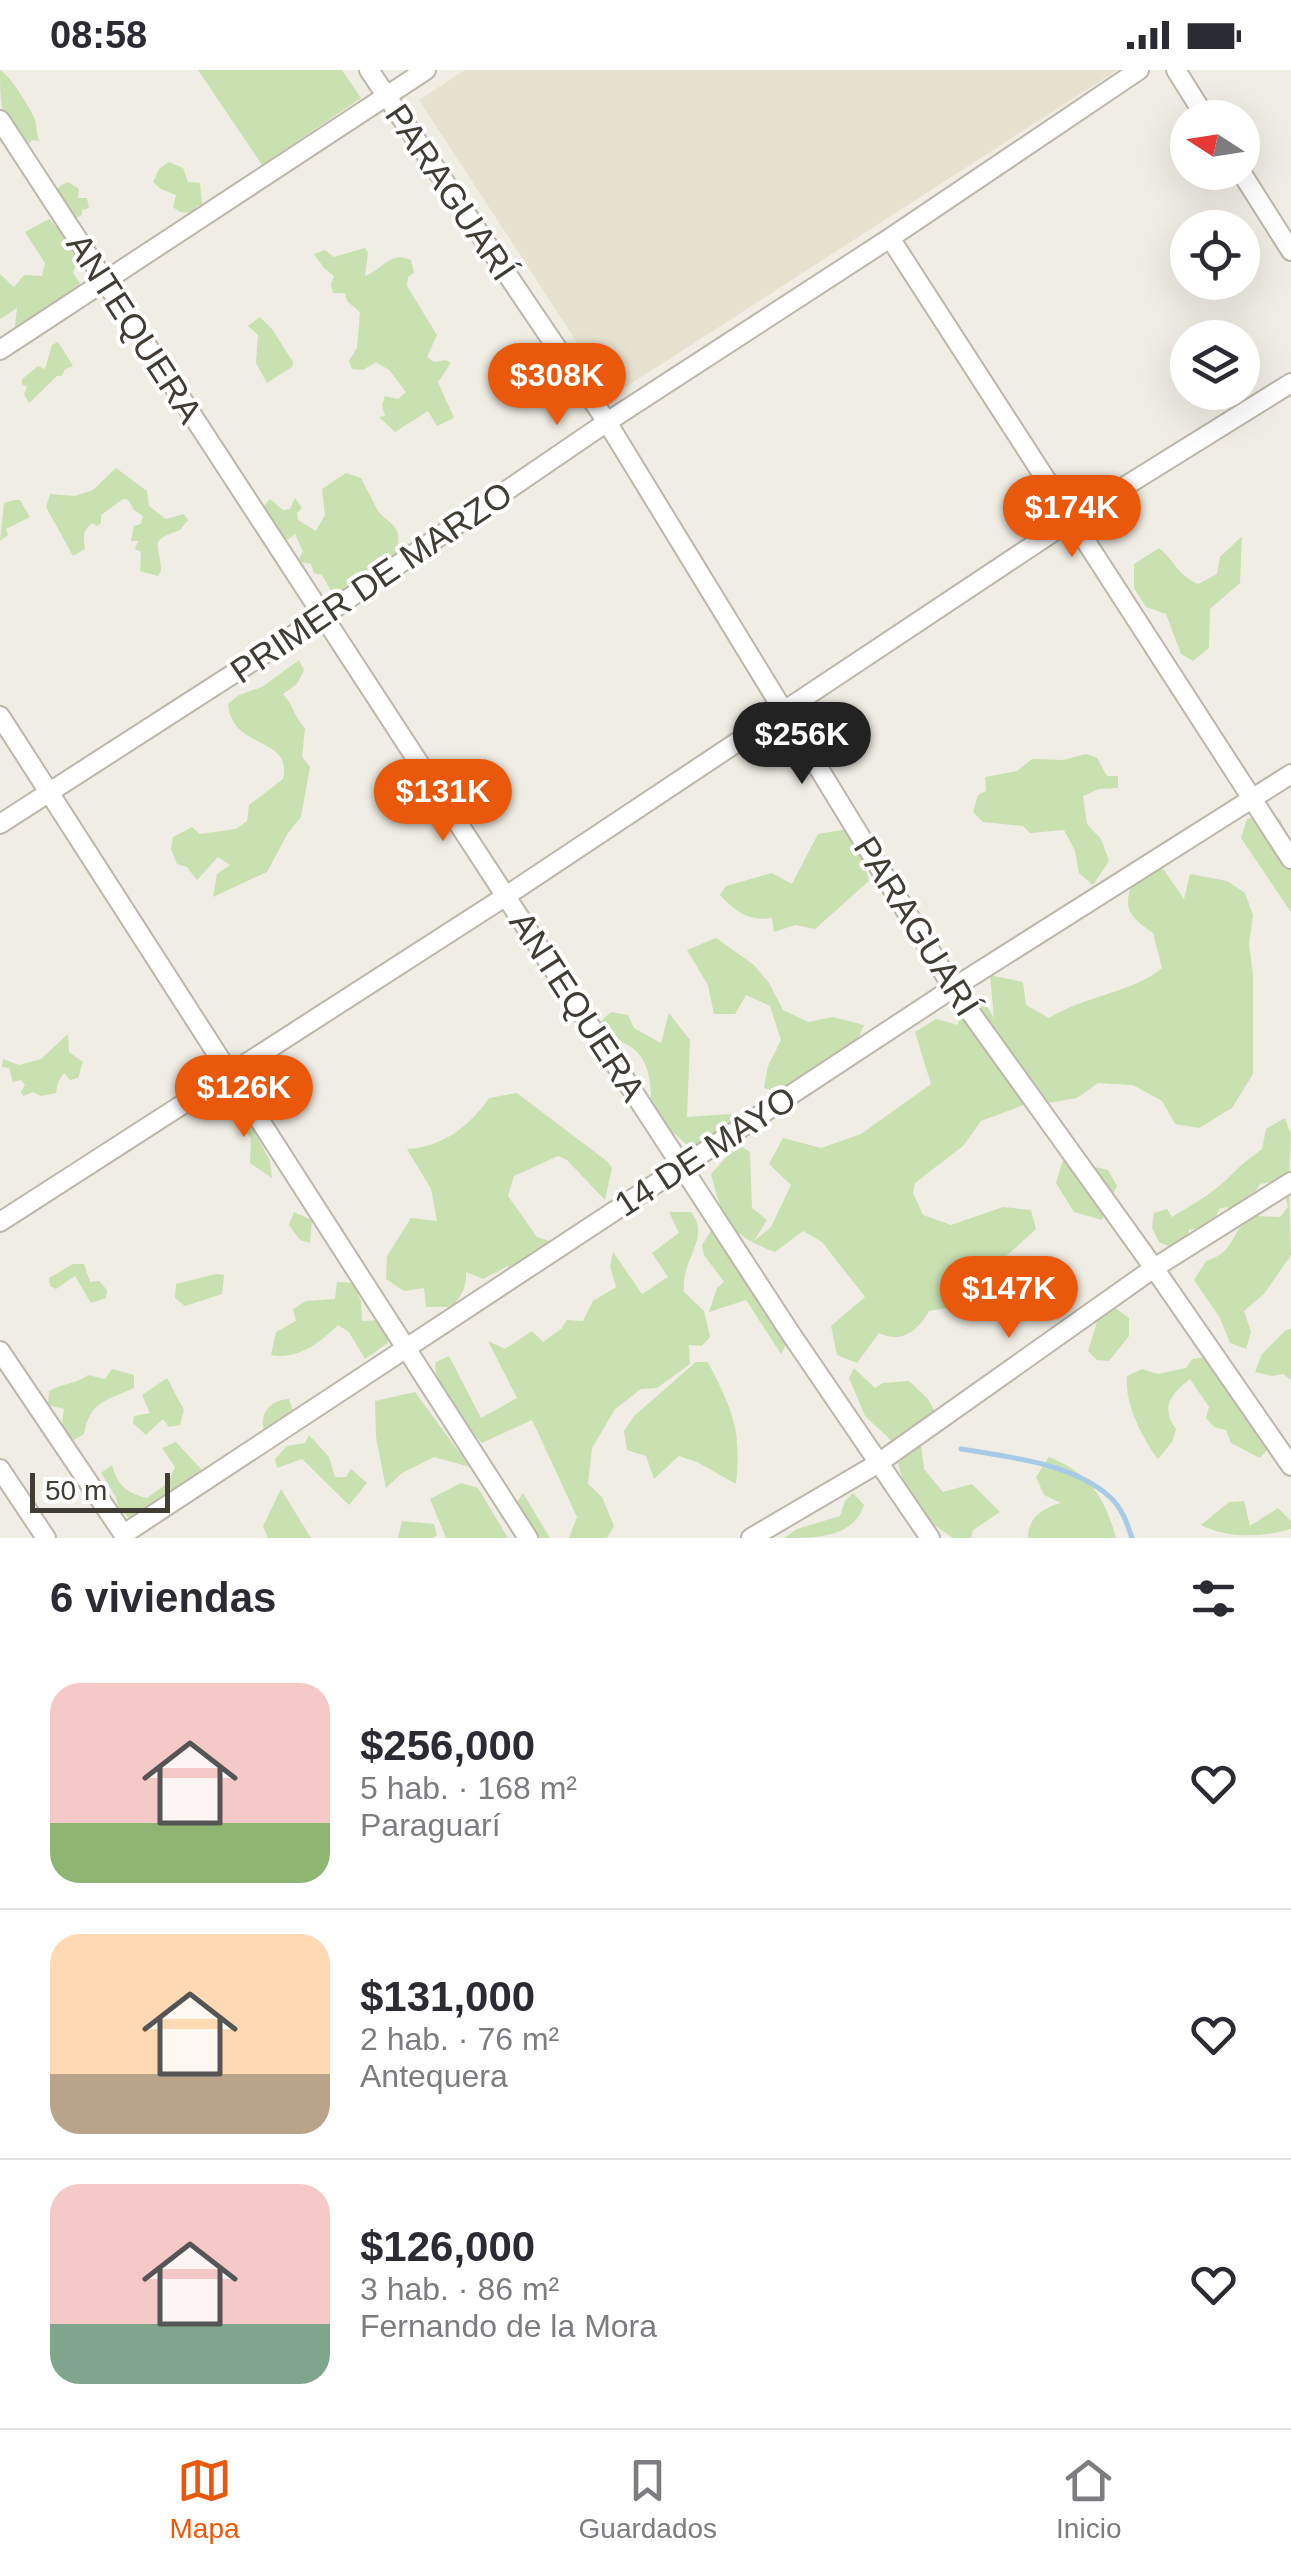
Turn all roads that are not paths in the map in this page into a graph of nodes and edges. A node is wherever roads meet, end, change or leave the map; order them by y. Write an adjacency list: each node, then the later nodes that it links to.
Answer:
1 (369, 70): 5 (street, PARAGUARÍ)
2 (426, 70): 5 (street)
3 (1139, 70): 9 (street, PRIMER DE MARZO)
4 (1176, 70): 6 (street)
5 (386, 96): 11 (street); 14 (street, PARAGUARÍ)
6 (1195, 100)
7 (0, 120): 11 (street, ANTEQUERA)
8 (1252, 190): 10 (street)
9 (890, 238): 14 (street, PRIMER DE MARZO); 15 (street)
10 (1291, 251)
11 (104, 280): 12 (street); 16 (street, ANTEQUERA)
12 (0, 350)
13 (1291, 383): 15 (street)
14 (607, 422): 16 (street, PRIMER DE MARZO); 17 (street, PARAGUARÍ)
15 (1074, 518): 17 (street); 21 (street)
16 (323, 616): 20 (street, PRIMER DE MARZO); 24 (street, ANTEQUERA)
17 (783, 710): 24 (street); 25 (street, PARAGUARÍ)
18 (0, 716): 20 (street)
19 (1291, 774): 21 (street, 14 DE MAYO)
20 (50, 794): 22 (street, PRIMER DE MARZO); 26 (street)
21 (1252, 798): 23 (street); 25 (street, 14 DE MAYO)
22 (0, 824)
23 (1291, 859)
24 (506, 896): 26 (street); 27 (street, ANTEQUERA)
25 (953, 988): 27 (street, 14 DE MAYO); 30 (street, PARAGUARÍ)
26 (229, 1074): 29 (street); 31 (street)
27 (682, 1166): 31 (street, 14 DE MAYO); 33 (street, ANTEQUERA)
28 (1291, 1182): 30 (street)
29 (0, 1222)
30 (1154, 1268): 33 (street); 34 (street, PARAGUARÍ)
31 (405, 1348): 36 (street, 14 DE MAYO); 38 (street)
32 (0, 1351): 36 (street)
33 (877, 1464): 39 (street); 40 (street, ANTEQUERA)
34 (1291, 1466)
35 (0, 1469): 37 (street)
36 (125, 1536)
37 (46, 1538)
38 (528, 1538)
39 (750, 1538)
40 (930, 1538)

